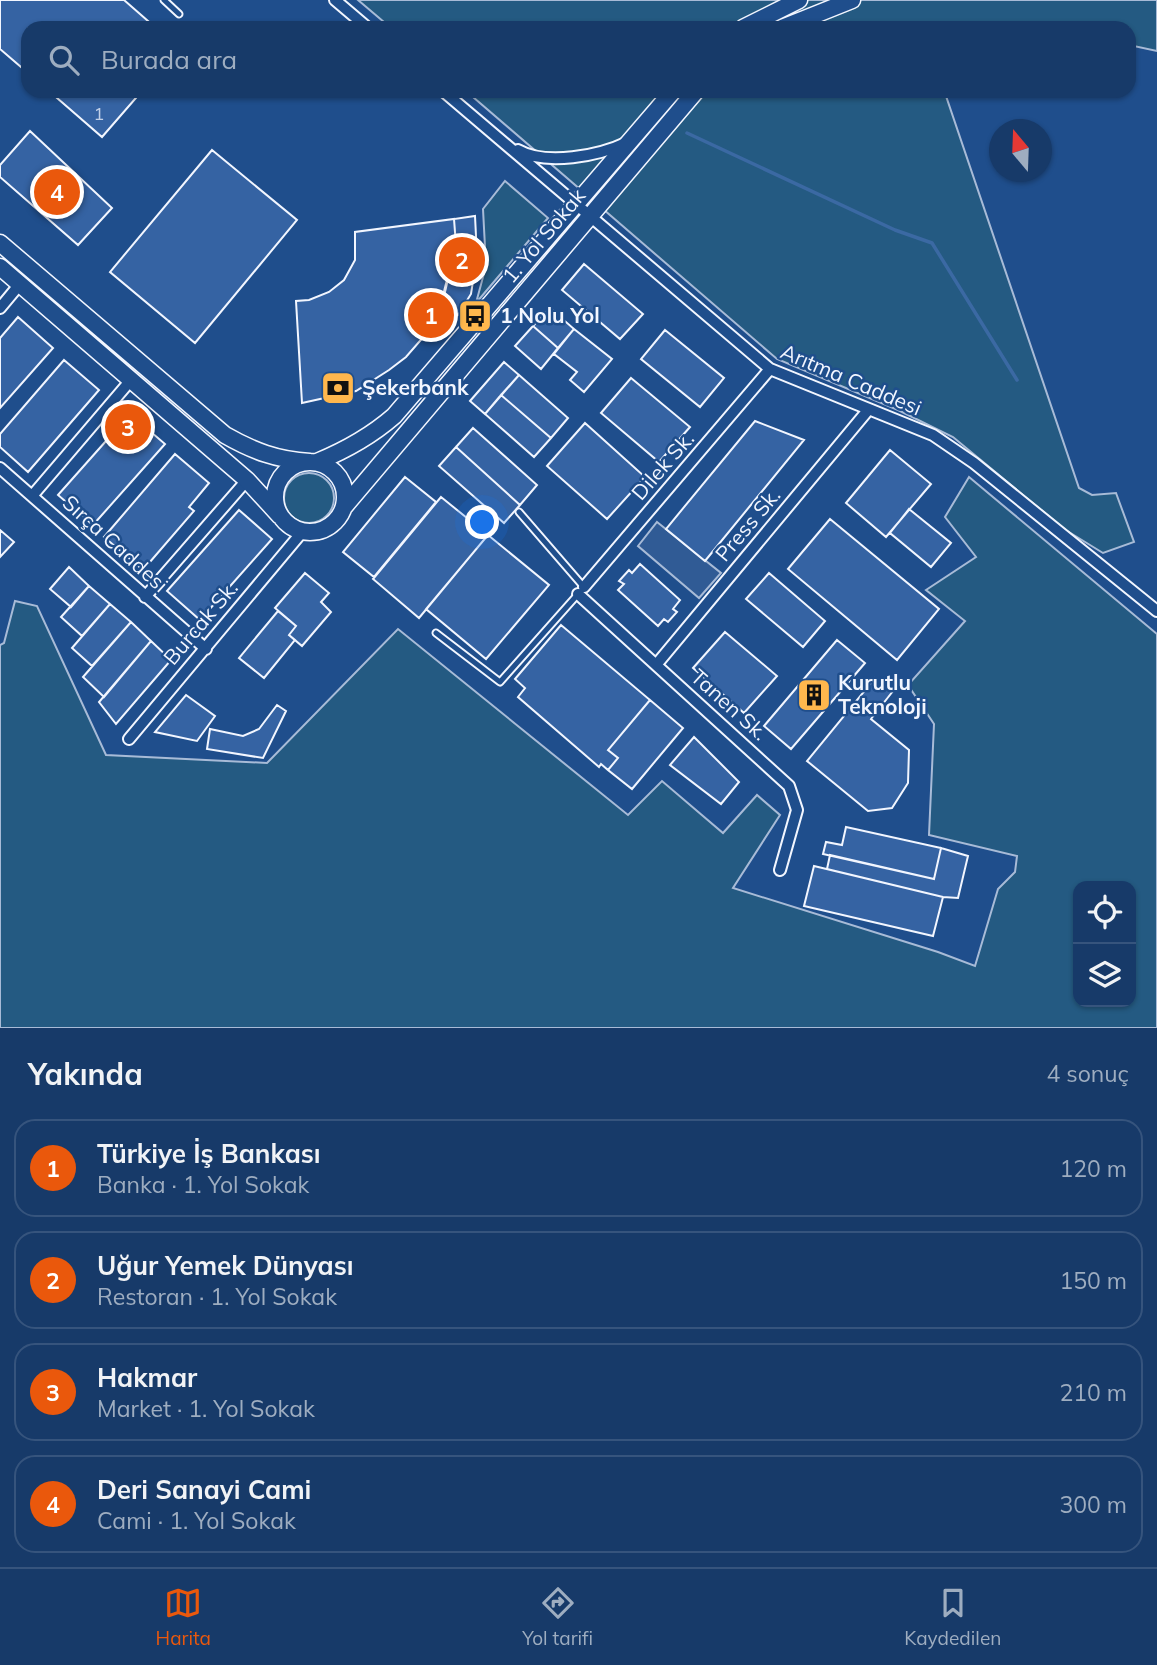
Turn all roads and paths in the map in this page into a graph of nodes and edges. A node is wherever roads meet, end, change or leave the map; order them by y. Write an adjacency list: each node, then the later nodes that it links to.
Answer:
1 (164, 0): 5 (lane)
2 (335, 0): 6 (street)
3 (799, 0): 7 (main road)
4 (852, 0): 8 (main road)
5 (179, 14)
6 (360, 21)
7 (757, 21)
8 (800, 21)
9 (451, 98): 12 (street, Arıtma Caddesi)
10 (667, 98): 13 (main road, 1. Yol Sokak)
11 (690, 98): 15 (main road, 1. Yol Sokak)
12 (498, 138): 13 (street); 14 (street, Arıtma Caddesi)
13 (633, 139): 14 (main road, 1. Yol Sokak)
14 (574, 204): 15 (street, Arıtma Caddesi); 23 (main road, 1. Yol Sokak)
15 (589, 215): 20 (street, Arıtma Caddesi); 27 (main road, 1. Yol Sokak)
16 (0, 243): 23 (main road)
17 (0, 267): 18 (main road)
18 (20, 285): 19 (street); 21 (main road)
19 (0, 308)
20 (770, 369): 22 (street, Arıtma Caddesi); 31 (street, Dilek Sk.)
21 (131, 380): 25 (main road); 26 (street)
22 (870, 409): 33 (street, Arıtma Caddesi); 36 (street, Press Sk.)
23 (313, 462): 27 (main road); 29 (main road, 1. Yol Sokak)
24 (0, 468): 26 (street, Sırça Caddesi)
25 (247, 480): 29 (main road); 32 (street)
26 (32, 496): 32 (street, Sırça Caddesi)
27 (344, 507): 30 (main road, 1. Yol Sokak)
28 (519, 512): 31 (lane)
29 (281, 516): 30 (main road)
30 (303, 531): 35 (street, Burcak Sk.)
31 (581, 590): 34 (lane); 36 (street, Tanen Sk.)
32 (145, 597): 35 (street, Sırça Caddesi)
33 (1157, 611)
34 (436, 633)
35 (206, 649): 37 (street, Burcak Sk.)
36 (656, 665): 38 (street, Tanen Sk.)
37 (129, 739)
38 (780, 870)

